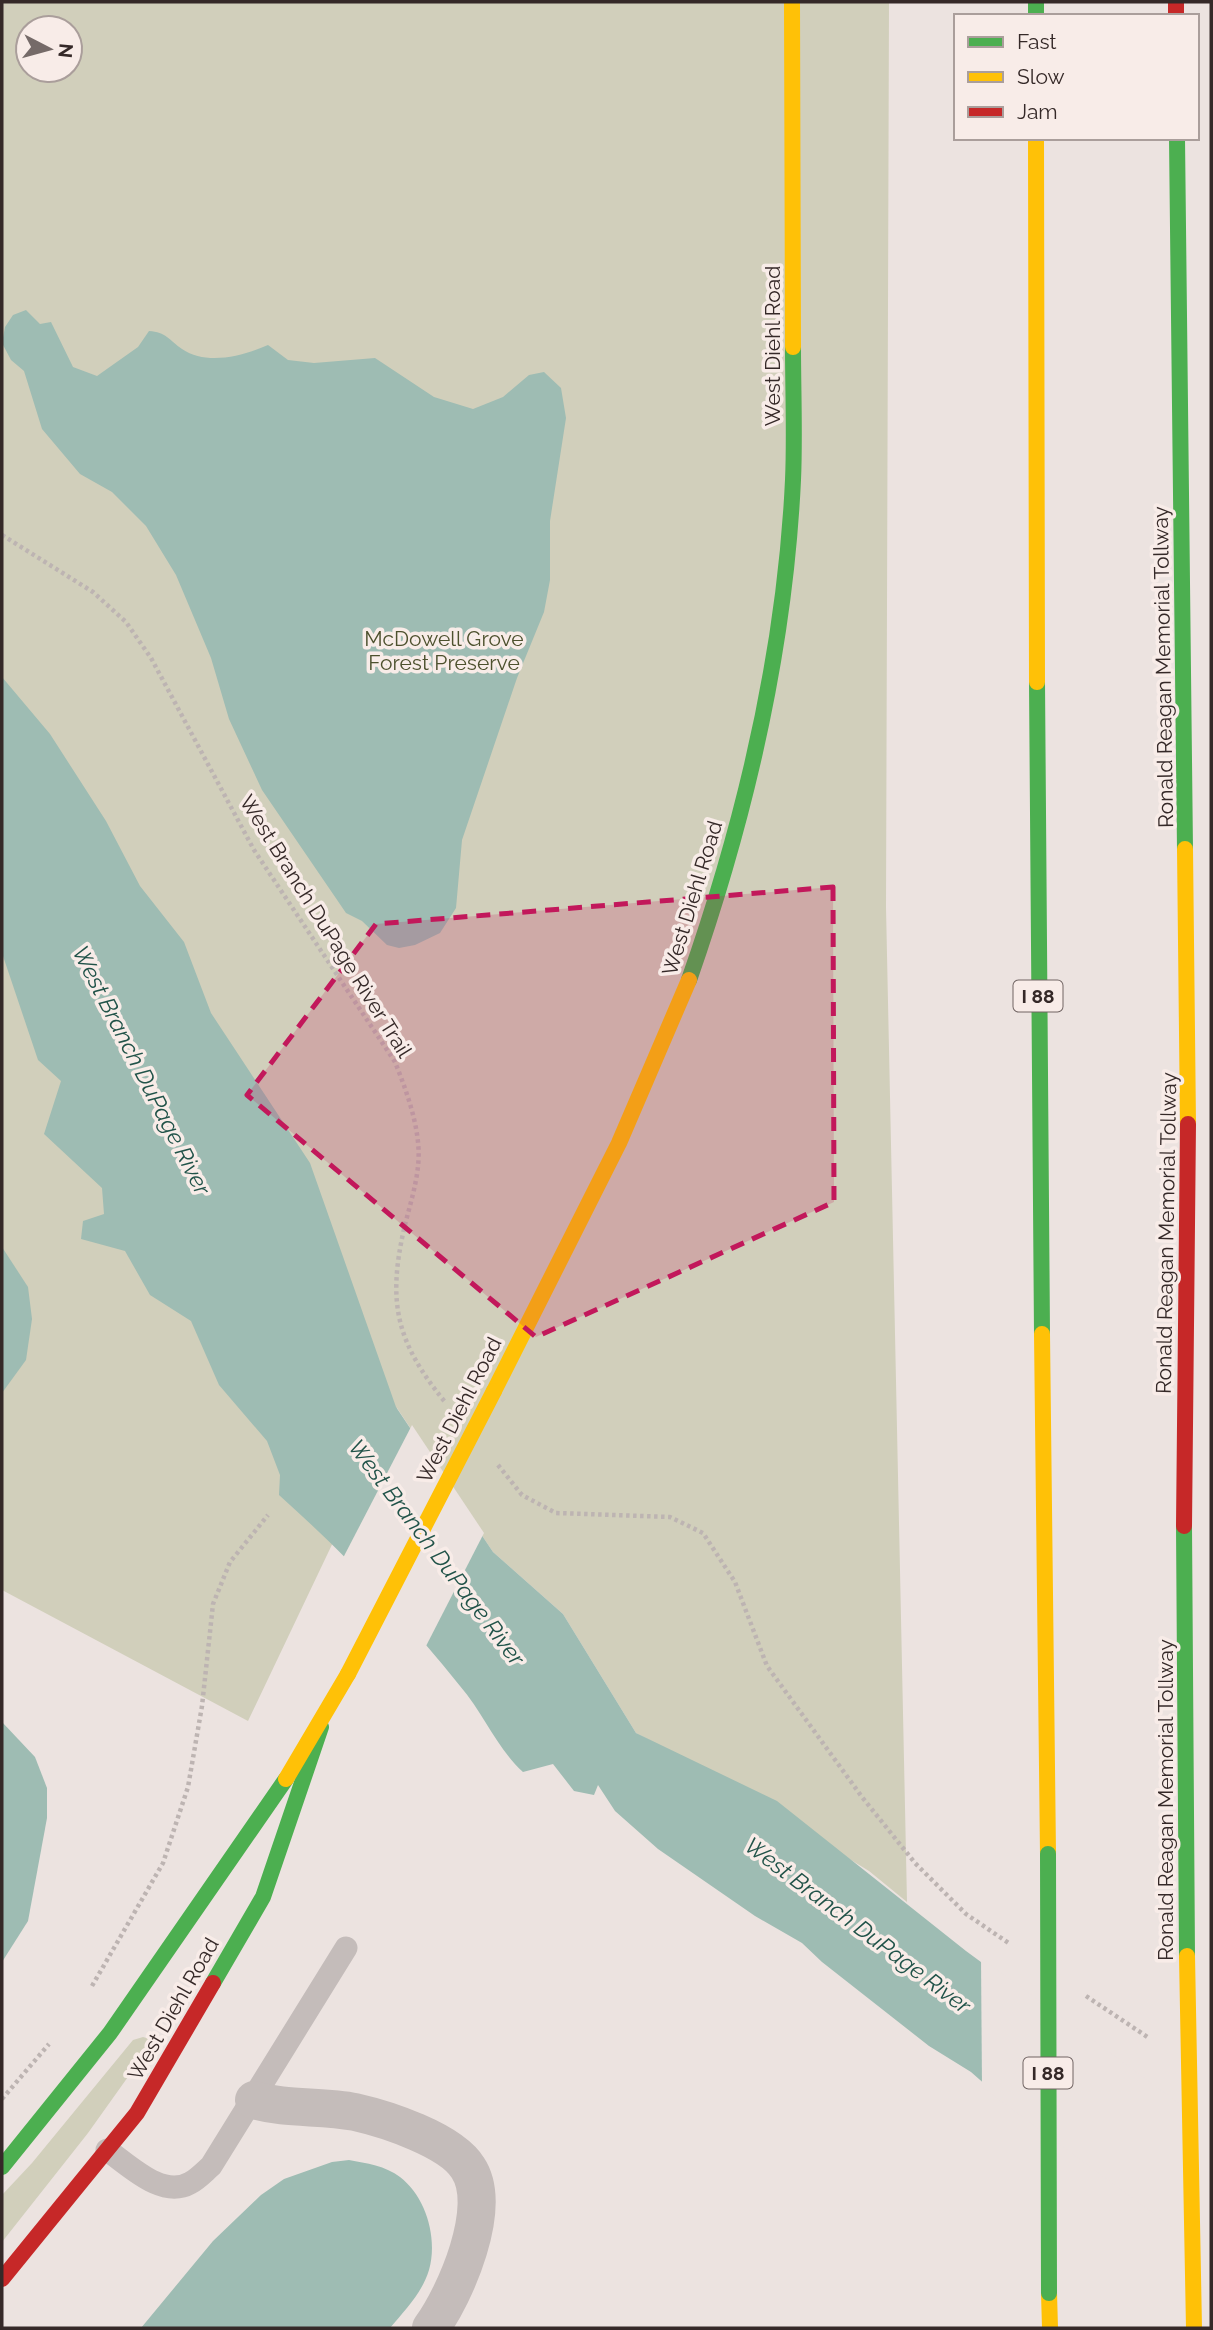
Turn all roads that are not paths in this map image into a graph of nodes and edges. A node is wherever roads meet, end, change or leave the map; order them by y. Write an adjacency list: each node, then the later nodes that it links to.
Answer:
1 (792, 2): 4 (main road, West Diehl Road, bridge)
2 (1036, 140): 11 (main road, I 88, bridge)
3 (1177, 140): 12 (main road, Ronald Reagan Memorial Tollway, bridge)
4 (321, 1727): 7 (main road, West Diehl Road); 8 (main road, West Diehl Road)
5 (346, 1948): 6 (lane)
6 (254, 2100): 7 (lane); 10 (street)
7 (107, 2150): 9 (main road, West Diehl Road)
8 (2, 2167)
9 (2, 2279)
10 (430, 2328)
11 (1050, 2328)
12 (1194, 2328)

